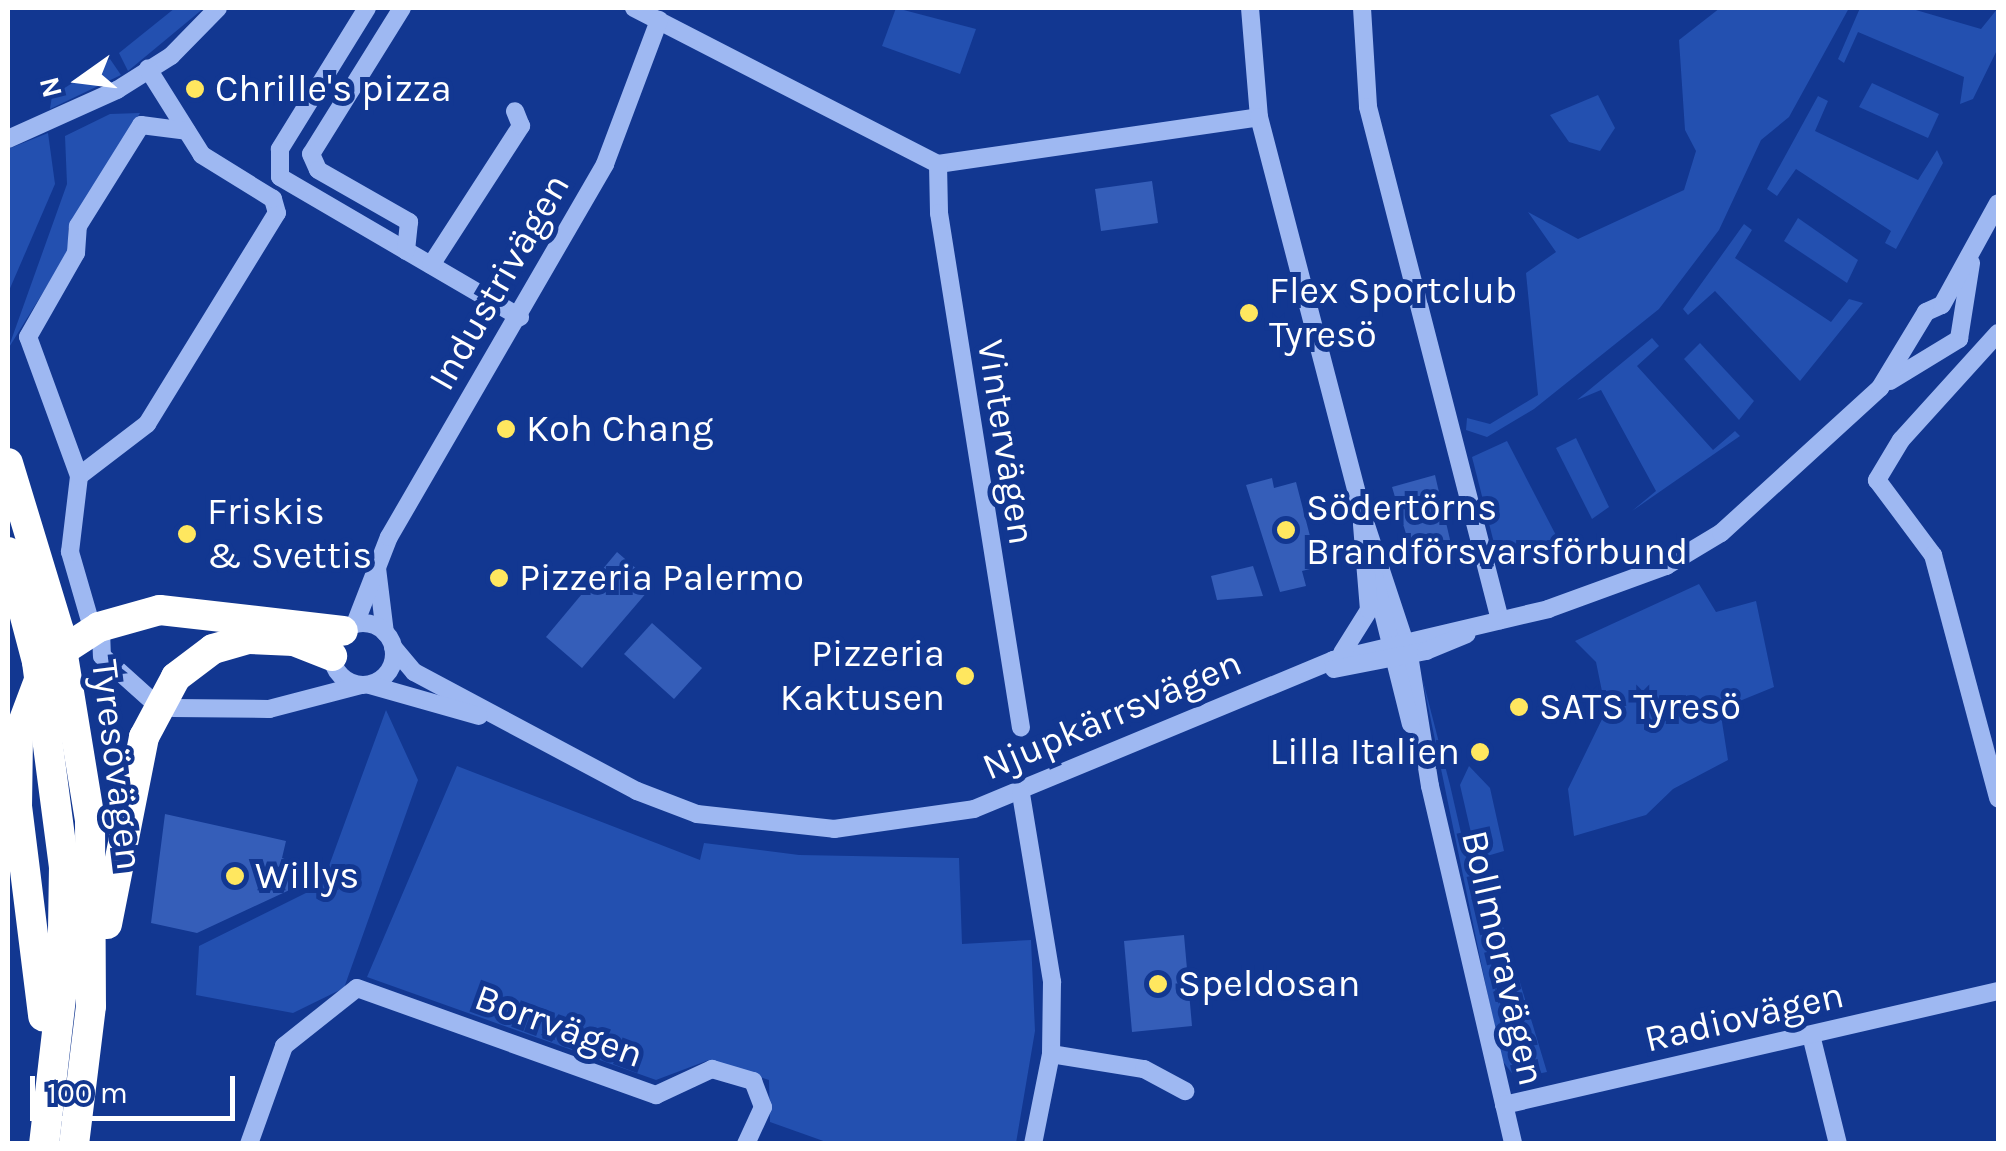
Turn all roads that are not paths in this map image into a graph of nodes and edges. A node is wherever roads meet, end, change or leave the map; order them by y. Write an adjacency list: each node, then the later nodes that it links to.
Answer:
1 (218, 8): 8 (street)
2 (366, 8): 15 (street)
3 (402, 8): 15 (street)
4 (634, 8): 7 (street)
5 (1250, 8): 10 (street, Bollmoravägen)
6 (1362, 8): 31 (street)
7 (658, 20): 13 (street); 19 (street, Industrivägen)
8 (148, 69): 11 (street); 12 (street)
9 (515, 111): 17 (street)
10 (1259, 117): 13 (street); 28 (street, Bollmoravägen)
11 (187, 131): 27 (street); 27 (street)
12 (8, 139)
13 (938, 164): 42 (street, Vintervägen)
14 (1998, 204): 16 (street, Njupkärrsvägen)
15 (406, 251): 17 (street)
16 (1973, 253): 18 (street, Njupkärrsvägen); 20 (street, Njupkärrsvägen)
17 (431, 264): 19 (street)
18 (1942, 306): 20 (street); 21 (street, Njupkärrsvägen)
19 (520, 317): 30 (street, Industrivägen)
20 (1962, 326): 23 (street, Njupkärrsvägen); 24 (street)
21 (1920, 330): 23 (street); 25 (street, Njupkärrsvägen)
22 (1998, 333): 24 (street)
23 (1944, 347): 24 (street); 25 (street, Njupkärrsvägen)
24 (1977, 356): 44 (street)
25 (1880, 388): 31 (street, Njupkärrsvägen)
26 (8, 463): 46 (highway, Tyresövägen)
27 (80, 476): 39 (street)
28 (1362, 514): 34 (street, Bollmoravägen); 35 (street, Bollmoravägen)
29 (8, 552): 51 (highway, Tyresövägen)
30 (376, 568): 32 (street); 33 (street, Industrivägen)
31 (1500, 620): 34 (street, Njupkärrsvägen)
32 (389, 640): 33 (street); 37 (street); 41 (street, Njupkärrsvägen)
33 (342, 646): 37 (street, Njupkärrsvägen); 38 (street, Industrivägen); 46 (highway, bridge); 51 (highway, bridge)
34 (1397, 648): 35 (street, Njupkärrsvägen); 36 (street, Njupkärrsvägen); 50 (street, Bollmoravägen)
35 (1333, 660): 36 (street, Njupkärrsvägen)
36 (1285, 678): 43 (street, Njupkärrsvägen)
37 (366, 685): 38 (street); 41 (street, Njupkärrsvägen)
38 (326, 698): 40 (street)
39 (151, 700)
40 (172, 708)
41 (508, 724): 43 (street, Njupkärrsvägen)
42 (1021, 728)
43 (1021, 794): 48 (street)
44 (1998, 798)
45 (1998, 991): 47 (street, Radiovägen)
46 (91, 1006): 52 (highway, Tyresövägen)
47 (1811, 1035): 50 (street, Radiovägen); 57 (street)
48 (1051, 1054): 49 (street); 55 (street)
49 (1185, 1090)
50 (1504, 1105): 56 (street, Bollmoravägen)
51 (42, 1144)
52 (74, 1144)
53 (249, 1144): 54 (street, Borrvägen)
54 (746, 1144)
55 (1033, 1144)
56 (1513, 1144)
57 (1838, 1144)

